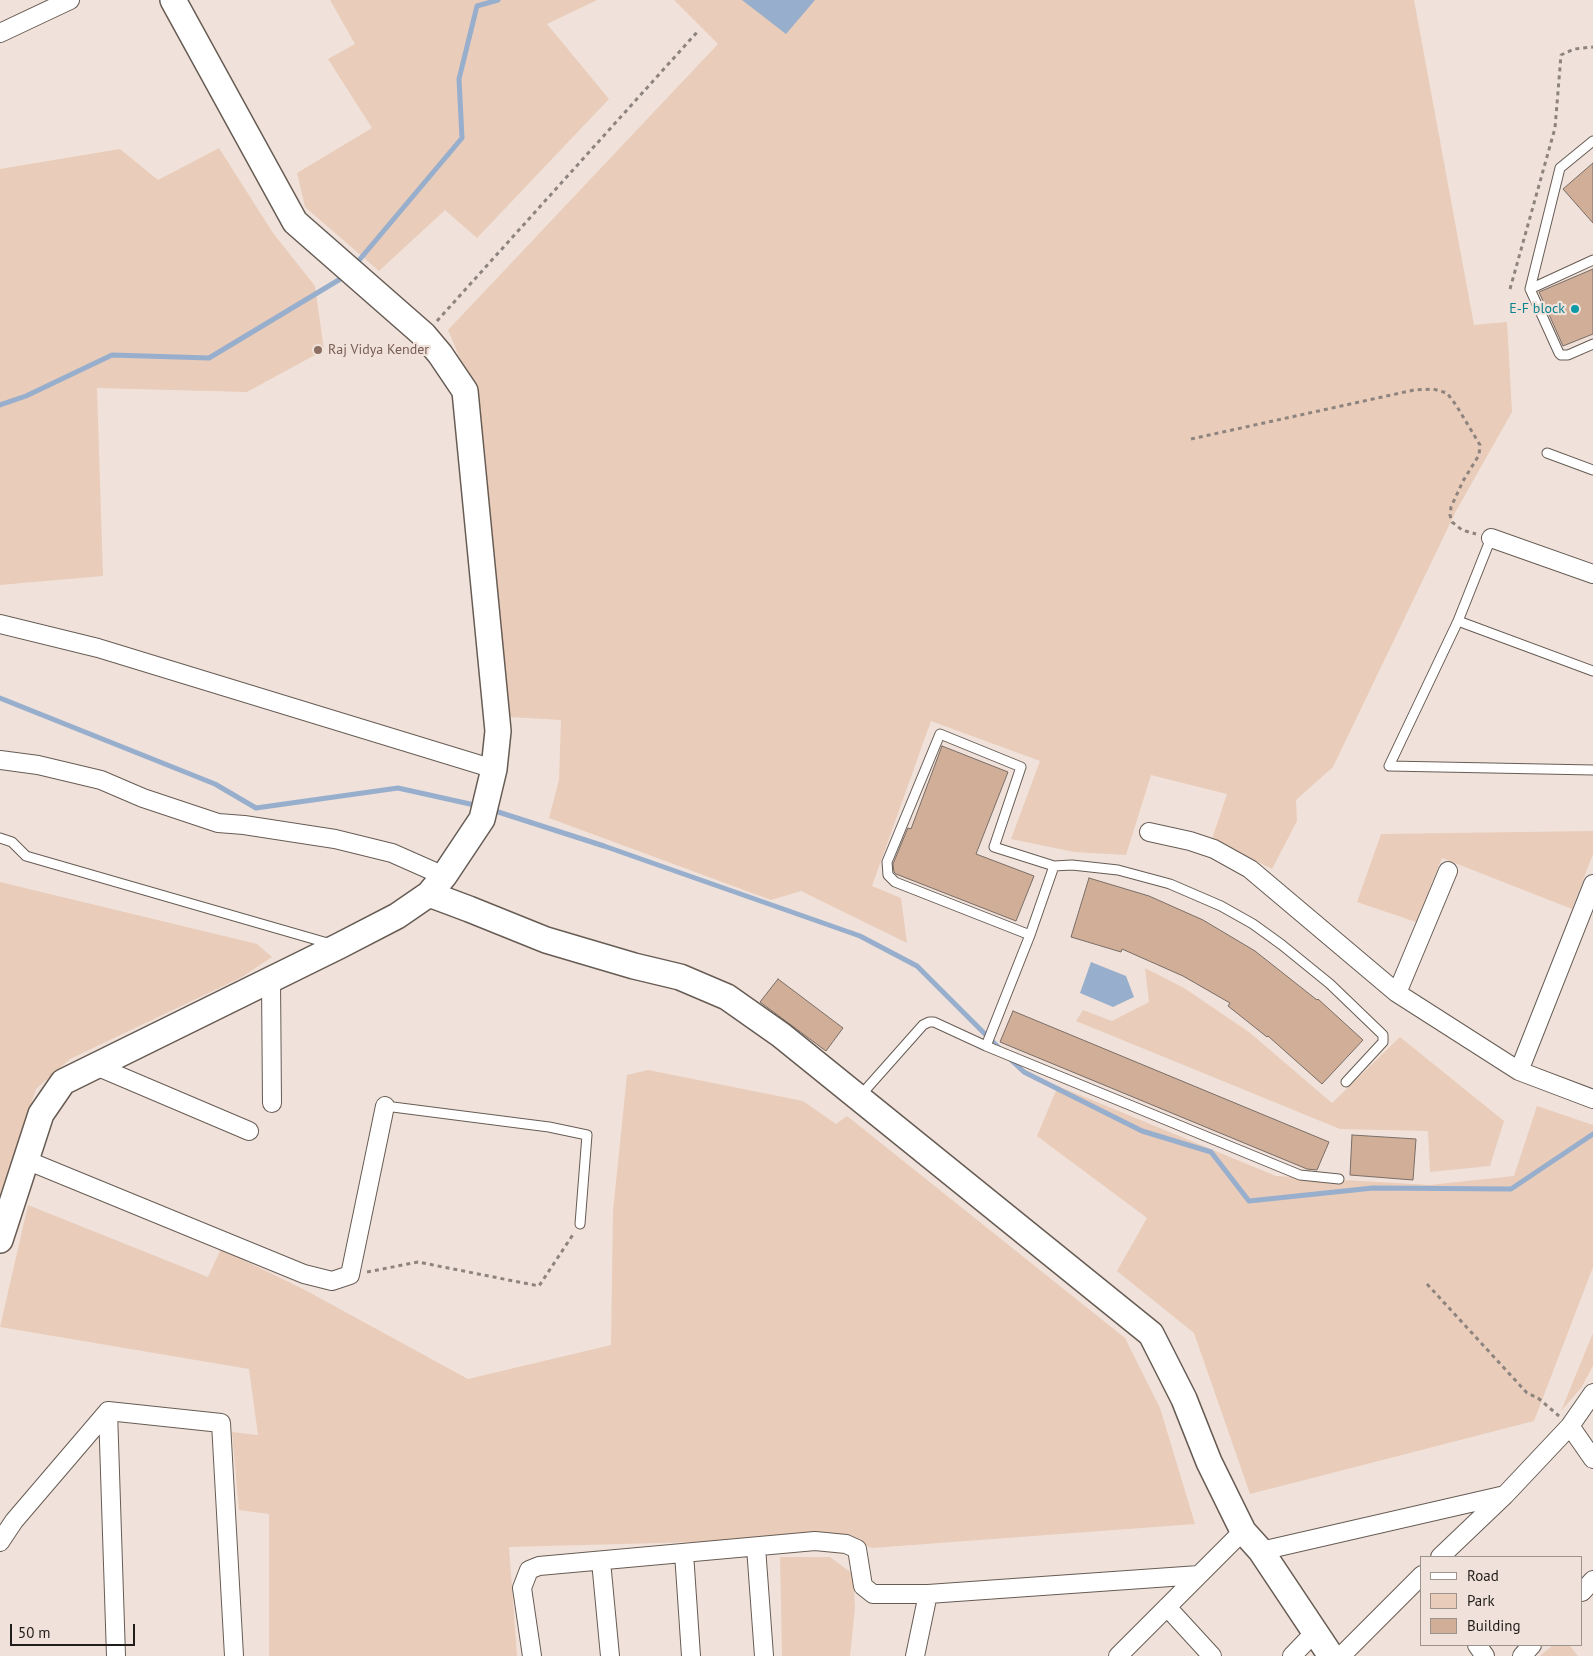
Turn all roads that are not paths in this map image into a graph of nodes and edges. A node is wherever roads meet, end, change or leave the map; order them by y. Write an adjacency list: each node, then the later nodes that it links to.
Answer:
1 (70, 0): 3 (street)
2 (173, 0): 16 (street)
3 (0, 33)
4 (1593, 141): 6 (lane)
5 (1593, 260): 6 (lane)
6 (1530, 288): 7 (lane)
7 (1593, 344)
8 (1547, 453): 9 (lane)
9 (1593, 470)
10 (1491, 538): 11 (street); 12 (lane)
11 (1593, 574)
12 (1458, 621): 14 (lane); 17 (lane)
13 (0, 624): 16 (street)
14 (1593, 671)
15 (0, 760): 23 (street)
16 (494, 769): 23 (street)
17 (1593, 770)
18 (1149, 832): 27 (street)
19 (0, 838): 25 (lane)
20 (1054, 866): 24 (lane); 24 (lane); 31 (lane)
21 (1448, 871): 27 (street)
22 (1593, 884): 30 (street)
23 (436, 885): 25 (street); 32 (street)
24 (1030, 935): 28 (lane)
25 (339, 946): 26 (street)
26 (271, 980): 29 (street); 34 (street)
27 (1397, 993): 30 (street)
28 (986, 1046): 32 (lane); 38 (lane)
29 (96, 1066): 36 (street); 37 (street)
30 (1519, 1071): 33 (street)
31 (1346, 1082)
32 (858, 1098): 46 (street)
33 (1593, 1099)
34 (272, 1103)
35 (385, 1106): 37 (street); 39 (lane)
36 (249, 1131)
37 (26, 1160): 40 (street)
38 (1339, 1179)
39 (580, 1224)
40 (0, 1240)
41 (1593, 1393): 43 (street)
42 (108, 1411): 47 (street); 61 (street); 62 (street)
43 (1570, 1426): 44 (street); 45 (street)
44 (1593, 1459)
45 (1505, 1495): 49 (street); 51 (street)
46 (1243, 1530): 49 (street); 53 (street)
47 (0, 1542)
48 (756, 1547): 50 (street); 57 (street); 66 (street)
49 (1261, 1550): 59 (street)
50 (684, 1553): 52 (street); 65 (street)
51 (1441, 1556)
52 (601, 1561): 63 (street); 64 (street)
53 (1199, 1575): 57 (street); 58 (street)
54 (1420, 1577): 72 (street)
55 (1593, 1580): 56 (street)
56 (1583, 1591)
57 (928, 1594): 67 (street)
58 (1167, 1607): 68 (street); 69 (street)
59 (1315, 1632): 70 (street); 71 (street)
60 (1531, 1646): 73 (street)
61 (116, 1656)
62 (234, 1656)
63 (532, 1656)
64 (610, 1656)
65 (691, 1656)
66 (764, 1656)
67 (915, 1656)
68 (1118, 1656)
69 (1212, 1656)
70 (1292, 1656)
71 (1330, 1656)
72 (1341, 1656)
73 (1522, 1656)

